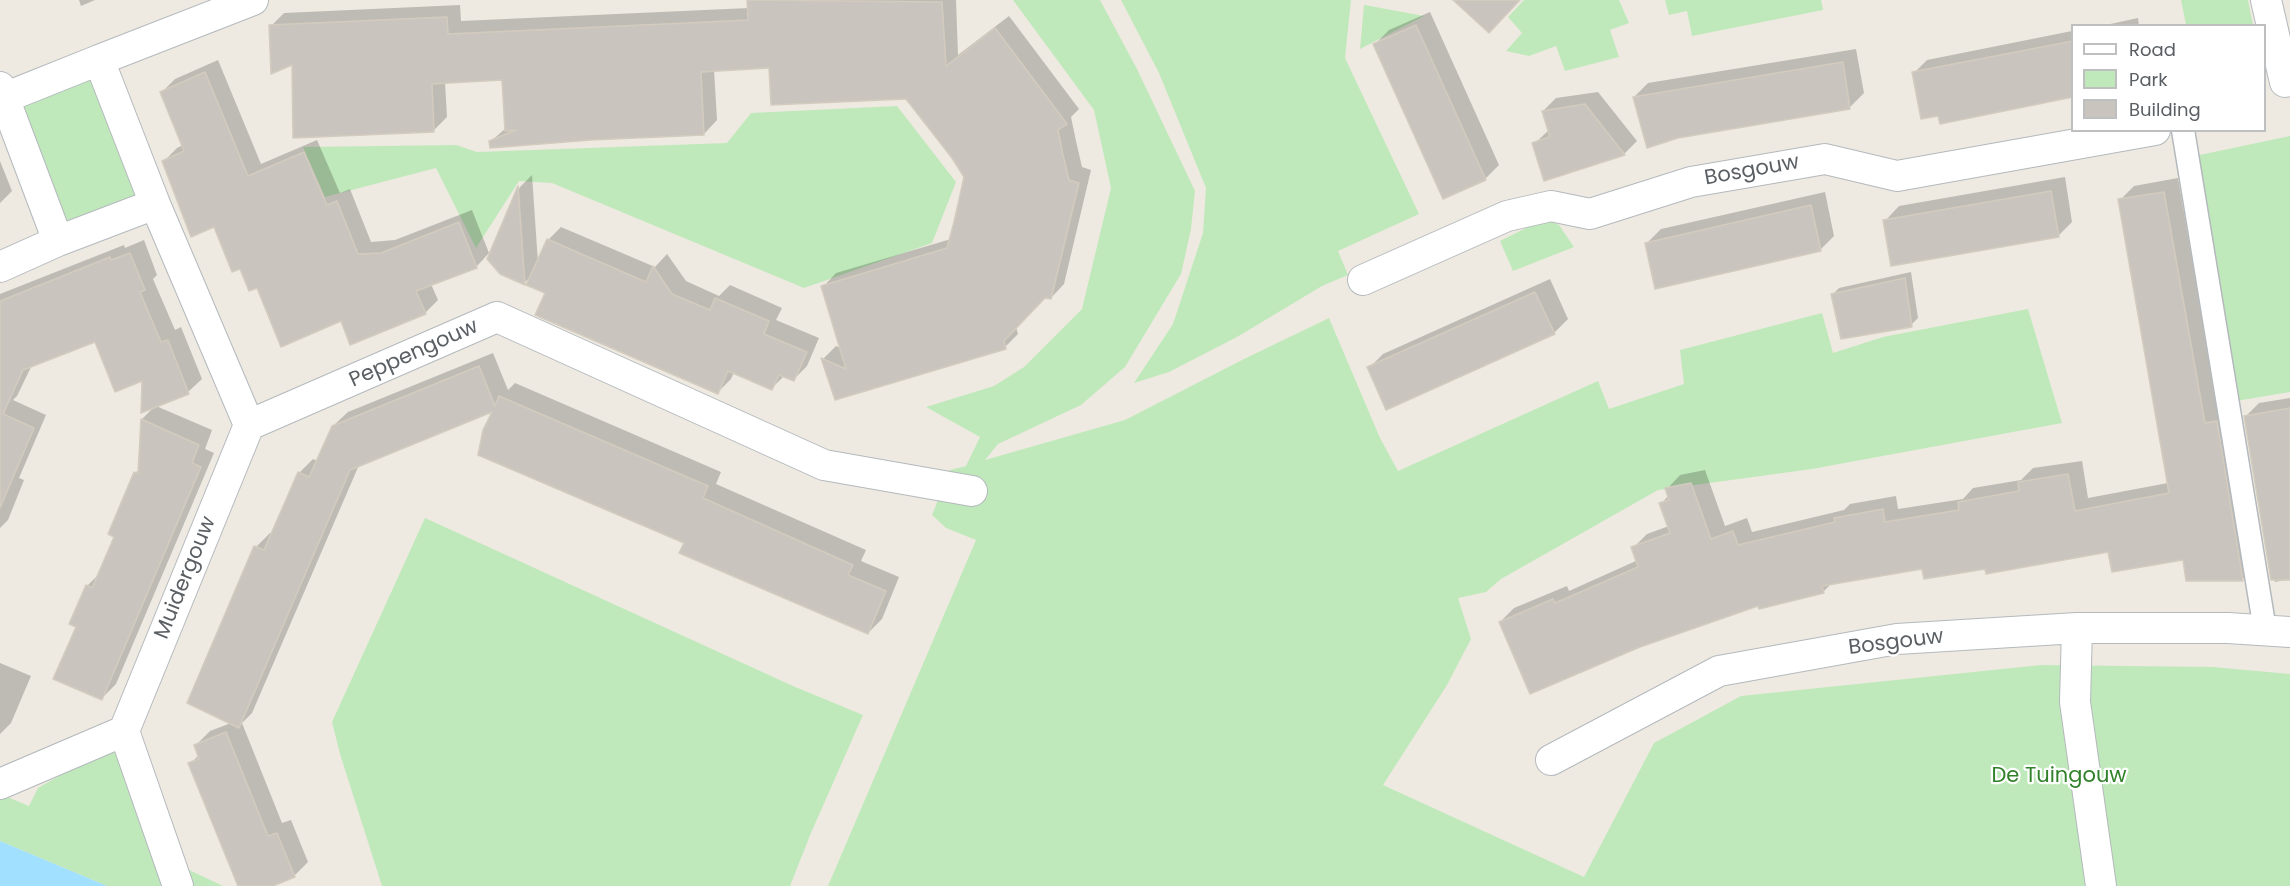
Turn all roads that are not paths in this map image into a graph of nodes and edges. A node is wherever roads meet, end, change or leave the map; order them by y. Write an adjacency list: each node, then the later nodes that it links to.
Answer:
1 (253, 0): 3 (street)
2 (2266, 0): 4 (street)
3 (99, 60): 5 (street); 8 (street)
4 (2280, 83)
5 (2, 93): 9 (street)
6 (2144, 132): 11 (street, Bosgouw)
7 (2183, 132): 15 (street, Bosgouw)
8 (155, 204): 9 (street); 12 (street)
9 (58, 241): 10 (street)
10 (0, 267)
11 (1363, 280)
12 (249, 425): 13 (street, Peppengouw); 16 (street, Muidergouw)
13 (972, 491)
14 (2077, 628): 15 (street, Bosgouw); 17 (street, Bosgouw); 20 (street)
15 (2278, 631)
16 (124, 731): 18 (street); 19 (street)
17 (1551, 760)
18 (0, 784)
19 (178, 886)
20 (2101, 886)

